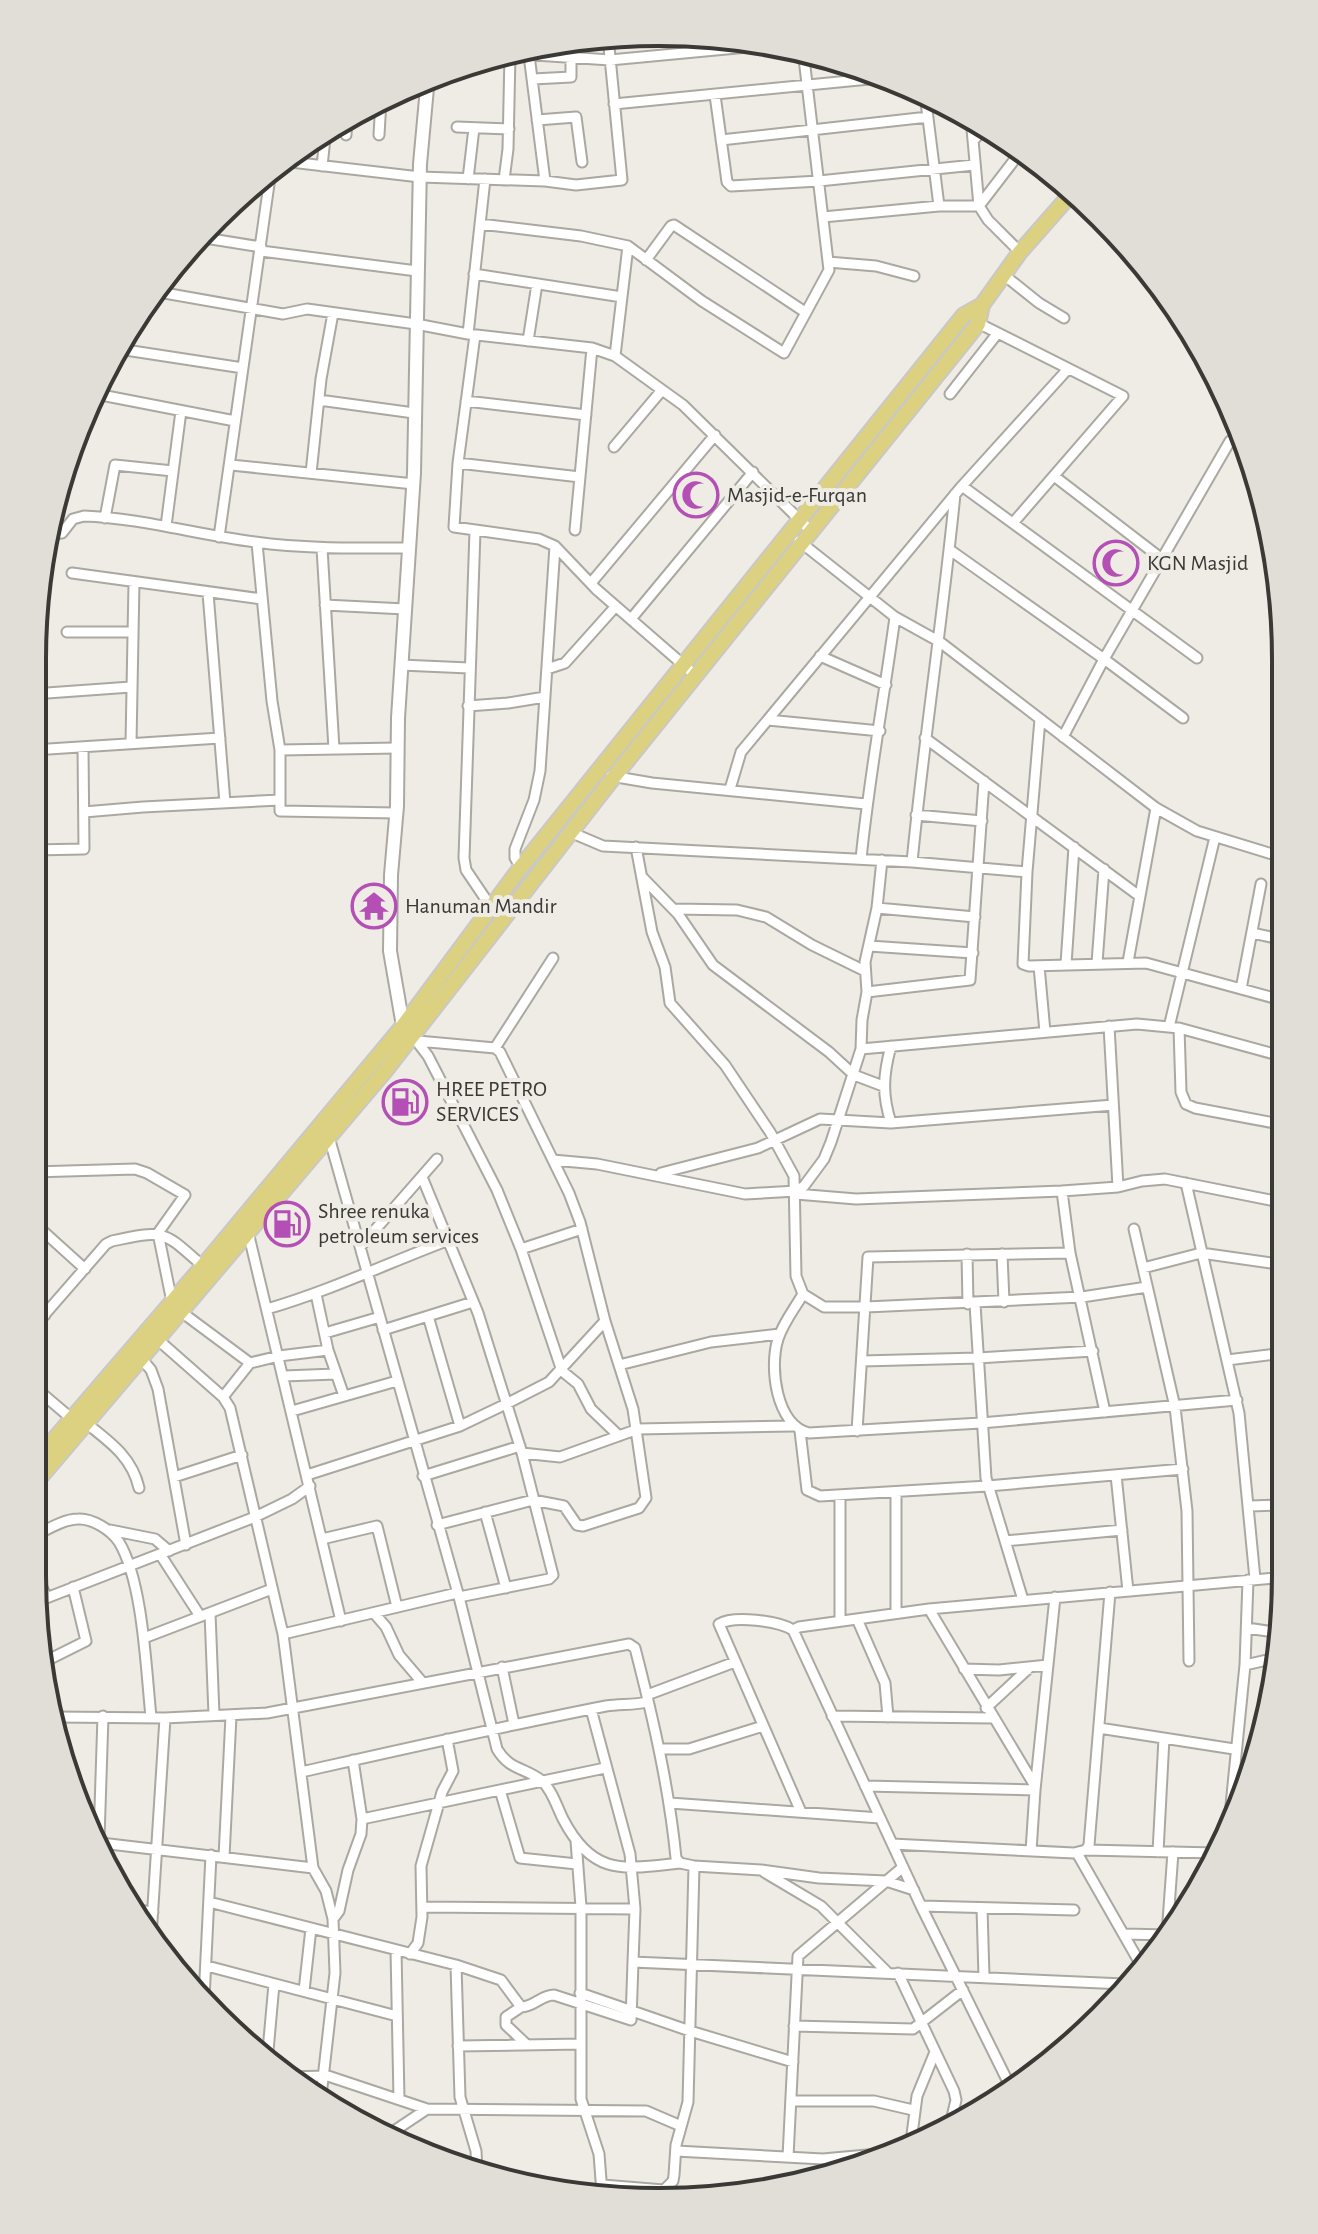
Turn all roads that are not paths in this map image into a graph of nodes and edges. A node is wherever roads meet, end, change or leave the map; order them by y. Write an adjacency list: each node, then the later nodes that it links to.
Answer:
1 (609, 48): 6 (street)
2 (723, 49): 6 (street)
3 (548, 56): 4 (street)
4 (571, 58): 6 (street); 9 (street)
5 (530, 60): 9 (street)
6 (610, 60): 14 (street)
7 (805, 64): 11 (street)
8 (508, 65): 21 (street)
9 (533, 79): 18 (street)
10 (860, 80): 11 (street)
11 (807, 86): 13 (street); 22 (street)
12 (423, 93): 35 (street)
13 (715, 95): 14 (street); 26 (street)
14 (614, 104): 39 (street)
15 (927, 108): 17 (street)
16 (380, 113): 24 (street)
17 (928, 117): 22 (street); 34 (street)
18 (537, 120): 30 (street); 39 (street)
19 (457, 127): 20 (street)
20 (474, 128): 21 (street); 36 (street)
21 (509, 129): 38 (street)
22 (813, 130): 26 (street); 40 (street)
23 (972, 132): 27 (street)
24 (379, 135)
25 (978, 135): 27 (street)
26 (721, 140): 40 (street)
27 (973, 141): 32 (street)
28 (324, 145): 33 (street)
29 (1014, 160): 44 (street)
30 (582, 162)
31 (299, 163): 33 (street)
32 (974, 165): 34 (street); 44 (street)
33 (322, 166): 35 (street)
34 (935, 169): 40 (street); 43 (street)
35 (420, 177): 36 (street); 53 (street)
36 (468, 179): 37 (street)
37 (485, 179): 38 (street); 46 (street)
38 (504, 180): 39 (street)
39 (545, 181)
40 (819, 181): 45 (street)
41 (269, 187): 49 (street)
42 (1065, 200): 50 (main road)
43 (939, 206): 44 (street); 45 (street)
44 (979, 206): 50 (street)
45 (823, 217): 52 (street)
46 (480, 224): 48 (street); 54 (street)
47 (213, 240): 49 (street)
48 (628, 246): 51 (street); 59 (street)
49 (261, 249): 53 (street); 61 (street)
50 (1020, 252): 55 (main road)
51 (646, 260): 62 (street); 62 (street)
52 (828, 262): 56 (street); 62 (street)
53 (417, 271): 66 (street)
54 (474, 274): 57 (street); 68 (street)
55 (1004, 275): 60 (main road); 65 (street)
56 (914, 276)
57 (537, 284): 59 (street); 70 (street)
58 (167, 294): 61 (street)
59 (622, 297): 73 (street)
60 (982, 305): 64 (main road); 67 (main road)
61 (253, 309): 63 (street); 74 (street)
62 (805, 312)
63 (333, 313): 66 (street); 79 (street)
64 (964, 315): 67 (street); 102 (main road)
65 (1064, 318)
66 (416, 324): 68 (street); 82 (street)
67 (978, 324): 69 (street); 102 (main road)
68 (471, 334): 70 (street); 80 (street)
69 (997, 334): 75 (street); 77 (street)
70 (528, 341): 71 (street)
71 (592, 348): 73 (street); 83 (street)
72 (129, 351): 74 (street)
73 (615, 356): 76 (street)
74 (243, 368): 84 (street)
75 (1067, 370): 93 (street); 96 (street)
76 (662, 390): 85 (street); 87 (street)
77 (950, 394)
78 (105, 396): 81 (street)
79 (319, 400): 82 (street); 92 (street)
80 (466, 401): 83 (street); 88 (street)
81 (181, 411): 84 (street); 90 (street)
82 (414, 413): 95 (street)
83 (586, 415): 94 (street)
84 (235, 421): 89 (street)
85 (715, 435): 91 (street); 113 (street)
86 (1230, 441): 110 (street)
87 (614, 447)
88 (458, 463): 94 (street); 101 (street)
89 (231, 465): 92 (street); 104 (street)
90 (173, 471): 97 (street); 99 (street)
91 (753, 472): 102 (street); 122 (street)
92 (311, 473): 95 (street)
93 (1054, 476): 98 (street); 110 (street)
94 (580, 477): 100 (street)
95 (414, 484): 108 (street)
96 (959, 490): 98 (street); 109 (street); 115 (street)
97 (105, 518): 99 (street); 103 (street)
98 (1013, 523): 120 (street)
99 (166, 526): 104 (street)
100 (575, 530)
101 (475, 531): 106 (street); 130 (street)
102 (800, 532): 115 (street); 132 (main road)
103 (59, 533)
104 (219, 537): 105 (street)
105 (257, 543): 107 (street); 116 (street)
106 (555, 546): 113 (street); 131 (street)
107 (322, 548): 108 (street); 117 (street)
108 (410, 548): 119 (street)
109 (950, 550): 125 (street); 128 (street)
110 (1162, 559): 120 (street)
111 (72, 573): 112 (street)
112 (134, 582): 114 (street); 124 (street)
113 (591, 583): 118 (street)
114 (208, 593): 116 (street); 143 (street)
115 (868, 596): 121 (street); 126 (street)
116 (262, 599): 150 (street)
117 (325, 605): 119 (street); 149 (street)
118 (616, 606): 122 (street); 131 (street)
119 (405, 609): 129 (street)
120 (1132, 612): 127 (street); 128 (street)
121 (895, 617): 125 (street); 133 (street)
122 (631, 619): 132 (street)
123 (67, 632): 124 (street)
124 (133, 632): 134 (street)
125 (940, 642): 139 (street); 144 (street)
126 (820, 656): 133 (street); 140 (street)
127 (1197, 658)
128 (1104, 659): 138 (street); 142 (street)
129 (401, 665): 130 (street); 147 (street)
130 (469, 668): 137 (street)
131 (547, 669): 136 (street)
132 (689, 670): 151 (main road); 152 (main road)
133 (886, 685): 141 (street)
134 (131, 687): 135 (street); 145 (street)
135 (46, 693)
136 (545, 697): 137 (street); 173 (street)
137 (468, 706): 180 (street)
138 (1183, 718)
139 (1040, 719): 142 (street); 162 (street)
140 (768, 720): 141 (street); 154 (street)
141 (880, 731): 157 (street)
142 (1063, 737): 158 (street)
143 (220, 738): 145 (street); 156 (street)
144 (925, 738): 153 (street); 161 (street)
145 (131, 743): 146 (street)
146 (83, 747): 148 (street); 159 (street)
147 (397, 748): 149 (street); 160 (street)
148 (46, 749)
149 (334, 749): 150 (street)
150 (280, 750): 155 (street)
151 (600, 767): 152 (street); 173 (main road)
152 (613, 778): 154 (street); 164 (main road)
153 (984, 781): 162 (street); 163 (street)
154 (730, 789): 157 (street)
155 (280, 800): 156 (street); 160 (street)
156 (225, 803): 159 (street)
157 (866, 804): 170 (street)
158 (1156, 808): 165 (street); 179 (street)
159 (84, 812): 168 (street)
160 (396, 813): 201 (street)
161 (916, 815): 163 (street); 172 (street)
162 (1032, 816): 167 (street); 176 (street)
163 (982, 821): 174 (street)
164 (570, 832): 166 (street); 201 (main road)
165 (1215, 837): 169 (street); 194 (street)
166 (636, 847): 170 (street); 177 (street)
167 (1074, 847): 175 (street); 191 (street)
168 (46, 850)
169 (1272, 854)
170 (861, 859): 171 (street)
171 (882, 860): 172 (street); 181 (street)
172 (912, 862): 174 (street)
173 (521, 867): 180 (main road)
174 (978, 868): 176 (street); 183 (street)
175 (1104, 869): 179 (street); 190 (street)
176 (1027, 872): 192 (street)
177 (643, 878): 182 (street); 213 (street)
178 (1261, 884): 184 (street)
179 (1138, 895): 189 (street)
180 (491, 907): 201 (main road)
181 (877, 908): 183 (street); 186 (street)
182 (674, 909): 193 (street); 206 (street)
183 (975, 917): 187 (street)
184 (1252, 933): 185 (street); 195 (street)
185 (1272, 937)
186 (869, 946): 187 (street); 193 (street)
187 (973, 953): 196 (street)
188 (553, 958): 203 (street)
189 (1128, 962): 190 (street); 194 (street)
190 (1097, 963): 191 (street)
191 (1066, 964): 192 (street)
192 (1039, 966): 200 (street)
193 (865, 971): 196 (street)
194 (1183, 974): 195 (street); 199 (street)
195 (1241, 989): 197 (street)
196 (867, 992): 204 (street)
197 (1272, 998)
198 (1109, 1026): 199 (street); 200 (street); 208 (street)
199 (1174, 1027): 205 (street); 211 (street)
200 (1045, 1032): 202 (street)
201 (411, 1034): 203 (street); 212 (main road); 231 (street); 239 (main road)
202 (891, 1046): 204 (street); 207 (street)
203 (495, 1048): 215 (street)
204 (861, 1049): 206 (street)
205 (1272, 1053)
206 (854, 1075): 207 (street); 209 (street)
207 (883, 1086): 210 (street)
208 (1113, 1105): 210 (street); 220 (street)
209 (839, 1119): 210 (street); 213 (street); 222 (street)
210 (891, 1123)
211 (1272, 1123)
212 (329, 1137): 226 (main road); 230 (street)
213 (776, 1141): 217 (street); 222 (street)
214 (437, 1159): 218 (street)
215 (553, 1160): 217 (street); 224 (street)
216 (46, 1172): 227 (street)
217 (653, 1175): 222 (street)
218 (422, 1177): 229 (street); 230 (street)
219 (1186, 1183): 220 (street); 223 (street); 233 (street)
220 (1118, 1187): 221 (street)
221 (1062, 1191): 222 (street); 232 (street)
222 (796, 1192): 243 (street)
223 (1272, 1200)
224 (582, 1229): 231 (street); 254 (street)
225 (1134, 1229): 237 (street)
226 (248, 1232): 239 (main road); 250 (street)
227 (158, 1233): 238 (street); 239 (street); 248 (street)
228 (46, 1235): 238 (street)
229 (449, 1240): 240 (street); 245 (street)
230 (360, 1247): 240 (street)
231 (521, 1249): 269 (street)
232 (1070, 1253): 235 (street); 244 (street)
233 (1201, 1253): 236 (street); 237 (street); 265 (street)
234 (967, 1254): 235 (street); 247 (street); 249 (street)
235 (1002, 1254): 246 (street)
236 (1272, 1263)
237 (1143, 1268): 241 (street)
238 (85, 1269): 251 (street)
239 (207, 1270): 248 (main road)
240 (367, 1271): 242 (street); 253 (street)
241 (1147, 1287): 244 (street); 278 (street)
242 (316, 1294): 250 (street); 256 (street)
243 (803, 1294): 249 (street); 257 (street)
244 (1082, 1297): 246 (street); 260 (street)
245 (473, 1302): 252 (street); 277 (street)
246 (1004, 1302): 247 (street)
247 (972, 1304): 249 (street); 264 (street)
248 (176, 1307): 258 (main road); 267 (street)
249 (866, 1307): 266 (street)
250 (267, 1309): 262 (street)
251 (46, 1314)
252 (428, 1316): 255 (street); 283 (street)
253 (380, 1317): 255 (street); 256 (street)
254 (605, 1321): 268 (street); 269 (street)
255 (383, 1330): 272 (street)
256 (325, 1333): 259 (street)
257 (780, 1334): 268 (street); 284 (street)
258 (152, 1335): 263 (main road); 275 (street); 281 (main road)
259 (328, 1350): 262 (street); 270 (street)
260 (1093, 1351): 264 (street); 280 (street)
261 (1272, 1355): 265 (street)
262 (279, 1356): 267 (street); 271 (street)
263 (141, 1358): 281 (main road); 297 (street)
264 (978, 1358): 266 (street); 282 (street)
265 (1227, 1360): 276 (street)
266 (862, 1361): 286 (street)
267 (250, 1363): 275 (street)
268 (619, 1365): 285 (street)
269 (562, 1371): 277 (street); 287 (street)
270 (335, 1374): 271 (street); 274 (street)
271 (284, 1376): 279 (street)
272 (397, 1381): 274 (street); 288 (street)
273 (46, 1396): 281 (street)
274 (344, 1396): 279 (street)
275 (223, 1397): 291 (street)
276 (1237, 1400): 278 (street); 305 (street)
277 (506, 1404): 283 (street); 289 (street)
278 (1175, 1407): 280 (street); 293 (street)
279 (292, 1411): 294 (street)
280 (1105, 1412): 282 (street)
281 (79, 1421): 290 (main road); 292 (main road); 300 (street)
282 (981, 1423): 286 (street); 299 (street)
283 (460, 1426): 288 (street)
284 (796, 1428): 285 (street); 286 (street); 302 (street)
285 (638, 1429): 287 (street); 303 (street)
286 (857, 1431)
287 (619, 1436): 289 (street)
288 (413, 1441): 294 (street); 296 (street)
289 (521, 1449): 296 (street); 303 (street)
290 (46, 1452)
291 (242, 1455): 297 (street); 307 (street)
292 (46, 1467)
293 (1183, 1469): 295 (street); 319 (street)
294 (307, 1475): 298 (street)
295 (1116, 1475): 299 (street); 310 (street)
296 (423, 1476): 308 (street)
297 (174, 1477): 314 (street)
298 (310, 1486): 307 (street); 312 (street)
299 (988, 1486): 301 (street); 313 (street)
300 (139, 1488)
301 (896, 1492): 302 (street); 332 (street)
302 (840, 1495): 336 (street)
303 (533, 1500): 306 (street); 321 (street)
304 (1272, 1505): 305 (street)
305 (1250, 1506): 318 (street)
306 (485, 1512): 308 (street); 321 (street)
307 (255, 1517): 314 (street); 322 (street)
308 (437, 1525): 325 (street)
309 (106, 1529): 311 (street); 315 (street); 316 (street)
310 (1122, 1530): 313 (street); 323 (street)
311 (46, 1531)
312 (322, 1539): 329 (street); 335 (street)
313 (1005, 1541): 328 (street)
314 (186, 1545): 315 (street)
315 (164, 1552): 316 (street); 333 (street)
316 (129, 1565): 320 (street); 341 (street)
317 (1272, 1578): 318 (street)
318 (1252, 1579): 319 (street); 337 (street)
319 (1188, 1585): 323 (street); 344 (street)
320 (73, 1587): 326 (street); 342 (street)
321 (506, 1588): 325 (street)
322 (272, 1589): 333 (street); 340 (street)
323 (1128, 1591): 324 (street)
324 (1110, 1592): 327 (street); 368 (street)
325 (458, 1595): 329 (street); 351 (street)
326 (47, 1597)
327 (1055, 1597): 328 (street); 346 (street)
328 (1023, 1600): 330 (street)
329 (397, 1607): 331 (street)
330 (929, 1609): 332 (street); 350 (street)
331 (374, 1613): 335 (street); 352 (street)
332 (896, 1613): 334 (street)
333 (205, 1614): 341 (street); 357 (street)
334 (857, 1619): 336 (street); 363 (street)
335 (341, 1621): 340 (street)
336 (840, 1621): 338 (street)
337 (1247, 1628): 339 (street); 347 (street)
338 (793, 1630): 345 (street); 360 (street)
339 (1269, 1631)
340 (283, 1634): 354 (street)
341 (144, 1638): 362 (street)
342 (52, 1658)
343 (1266, 1660): 347 (street)
344 (1189, 1661)
345 (735, 1662): 353 (street); 367 (street)
346 (1048, 1665): 349 (street); 372 (street)
347 (1245, 1665): 374 (street)
348 (502, 1667): 351 (street); 353 (street); 366 (street)
349 (1029, 1668): 350 (street); 355 (street)
350 (964, 1669): 355 (street)
351 (476, 1672): 352 (street); 369 (street)
352 (422, 1682): 354 (street)
353 (647, 1699): 356 (street); 373 (street)
354 (294, 1708): 359 (street); 378 (street)
355 (986, 1708): 365 (street)
356 (591, 1709): 366 (street); 377 (street)
357 (214, 1715): 359 (street); 364 (street)
358 (103, 1716): 361 (street); 362 (street); 389 (street)
359 (231, 1716): 400 (street)
360 (832, 1716): 363 (street); 380 (street)
361 (63, 1717)
362 (151, 1717): 364 (street)
363 (888, 1717): 365 (street)
364 (165, 1718): 393 (street)
365 (992, 1718): 376 (street)
366 (514, 1724): 369 (street)
367 (763, 1726): 373 (street); 386 (street)
368 (1099, 1728): 370 (street); 395 (street)
369 (490, 1729): 371 (street); 379 (street)
370 (1164, 1738): 374 (street); 396 (street)
371 (447, 1739): 375 (street); 384 (street)
372 (1040, 1744): 376 (street); 381 (street)
373 (659, 1749): 385 (street)
374 (1234, 1749): 383 (street)
375 (353, 1760): 378 (street); 388 (street)
376 (1019, 1760): 381 (street)
377 (605, 1768): 379 (street); 406 (street)
378 (301, 1772): 405 (street)
379 (542, 1782): 382 (street); 390 (street)
380 (865, 1786): 381 (street); 387 (street)
381 (1035, 1788): 394 (street)
382 (500, 1790): 384 (street); 402 (street)
383 (1231, 1794)
384 (440, 1803): 388 (street); 412 (street)
385 (670, 1803): 386 (street); 401 (street)
386 (801, 1812): 387 (street)
387 (880, 1818): 392 (street)
388 (362, 1819): 420 (street)
389 (100, 1827)
390 (576, 1841): 402 (street); 406 (street)
391 (107, 1842): 393 (street)
392 (892, 1844): 394 (street); 404 (street)
393 (159, 1850): 399 (street); 418 (street)
394 (1031, 1851): 395 (street)
395 (1082, 1852): 396 (street); 425 (street)
396 (1158, 1852): 397 (street)
397 (1173, 1852): 398 (street); 419 (street)
398 (1205, 1853)
399 (211, 1855): 400 (street); 410 (street)
400 (224, 1857): 405 (street)
401 (680, 1863): 403 (street); 406 (street)
402 (577, 1864): 413 (street)
403 (694, 1866): 407 (street); 431 (street)
404 (903, 1867): 408 (street); 409 (street)
405 (313, 1868): 420 (street)
406 (631, 1868): 415 (street)
407 (761, 1870): 408 (street); 422 (street)
408 (886, 1881): 409 (street); 422 (street)
409 (914, 1890): 411 (street)
410 (209, 1902): 423 (street); 433 (street)
411 (921, 1906): 414 (street); 436 (street)
412 (423, 1907): 413 (street); 428 (street)
413 (581, 1907): 415 (street); 443 (street)
414 (982, 1908): 416 (street); 437 (street)
415 (635, 1909): 430 (street)
416 (1074, 1910)
417 (146, 1911): 418 (street)
418 (153, 1912): 421 (street)
419 (1169, 1916)
420 (333, 1919): 424 (street)
421 (152, 1920)
422 (837, 1922): 434 (street); 435 (street)
423 (311, 1928): 424 (street); 442 (street)
424 (334, 1934): 427 (street); 444 (street)
425 (1124, 1934): 426 (street); 429 (street)
426 (1155, 1935)
427 (396, 1950): 428 (street); 448 (street)
428 (410, 1954): 432 (street)
429 (1137, 1958)
430 (633, 1962): 431 (street); 447 (street)
431 (691, 1964): 434 (street); 451 (street)
432 (456, 1965): 446 (street); 454 (street)
433 (207, 1966): 438 (street); 440 (street)
434 (796, 1969): 435 (street); 450 (street)
435 (892, 1973): 436 (street); 449 (street)
436 (956, 1975): 437 (street); 441 (street)
437 (984, 1977): 439 (street)
438 (274, 1984): 442 (street); 455 (street)
439 (1116, 1984)
440 (205, 1986)
441 (963, 1990): 449 (street); 460 (street)
442 (304, 1991): 444 (street)
443 (580, 1993): 445 (street); 447 (street)
444 (331, 1999): 448 (street); 458 (street)
445 (580, 2004): 446 (street); 447 (street); 452 (street)
446 (521, 2007): 453 (street)
447 (632, 2010): 451 (street)
448 (397, 2016): 462 (street)
449 (921, 2025): 450 (street); 456 (street)
450 (794, 2026): 457 (street)
451 (690, 2031): 457 (street); 469 (street)
452 (581, 2044): 453 (street); 466 (street)
453 (527, 2045): 454 (street)
454 (458, 2046): 465 (street)
455 (268, 2047)
456 (935, 2052): 467 (street); 468 (street)
457 (793, 2062): 463 (street)
458 (323, 2075): 459 (street); 461 (street); 462 (street)
459 (306, 2076)
460 (1007, 2080)
461 (322, 2087)
462 (399, 2099): 464 (street)
463 (791, 2101): 467 (street); 473 (street)
464 (427, 2109): 465 (street); 470 (street)
465 (463, 2109): 466 (street); 475 (street)
466 (583, 2110): 469 (street); 476 (street)
467 (913, 2110): 471 (street)
468 (953, 2113)
469 (681, 2126): 472 (street)
470 (397, 2129)
471 (912, 2133)
472 (676, 2151): 473 (street); 477 (street)
473 (788, 2157): 474 (street)
474 (850, 2157)
475 (476, 2160)
476 (602, 2185)
477 (666, 2188)

